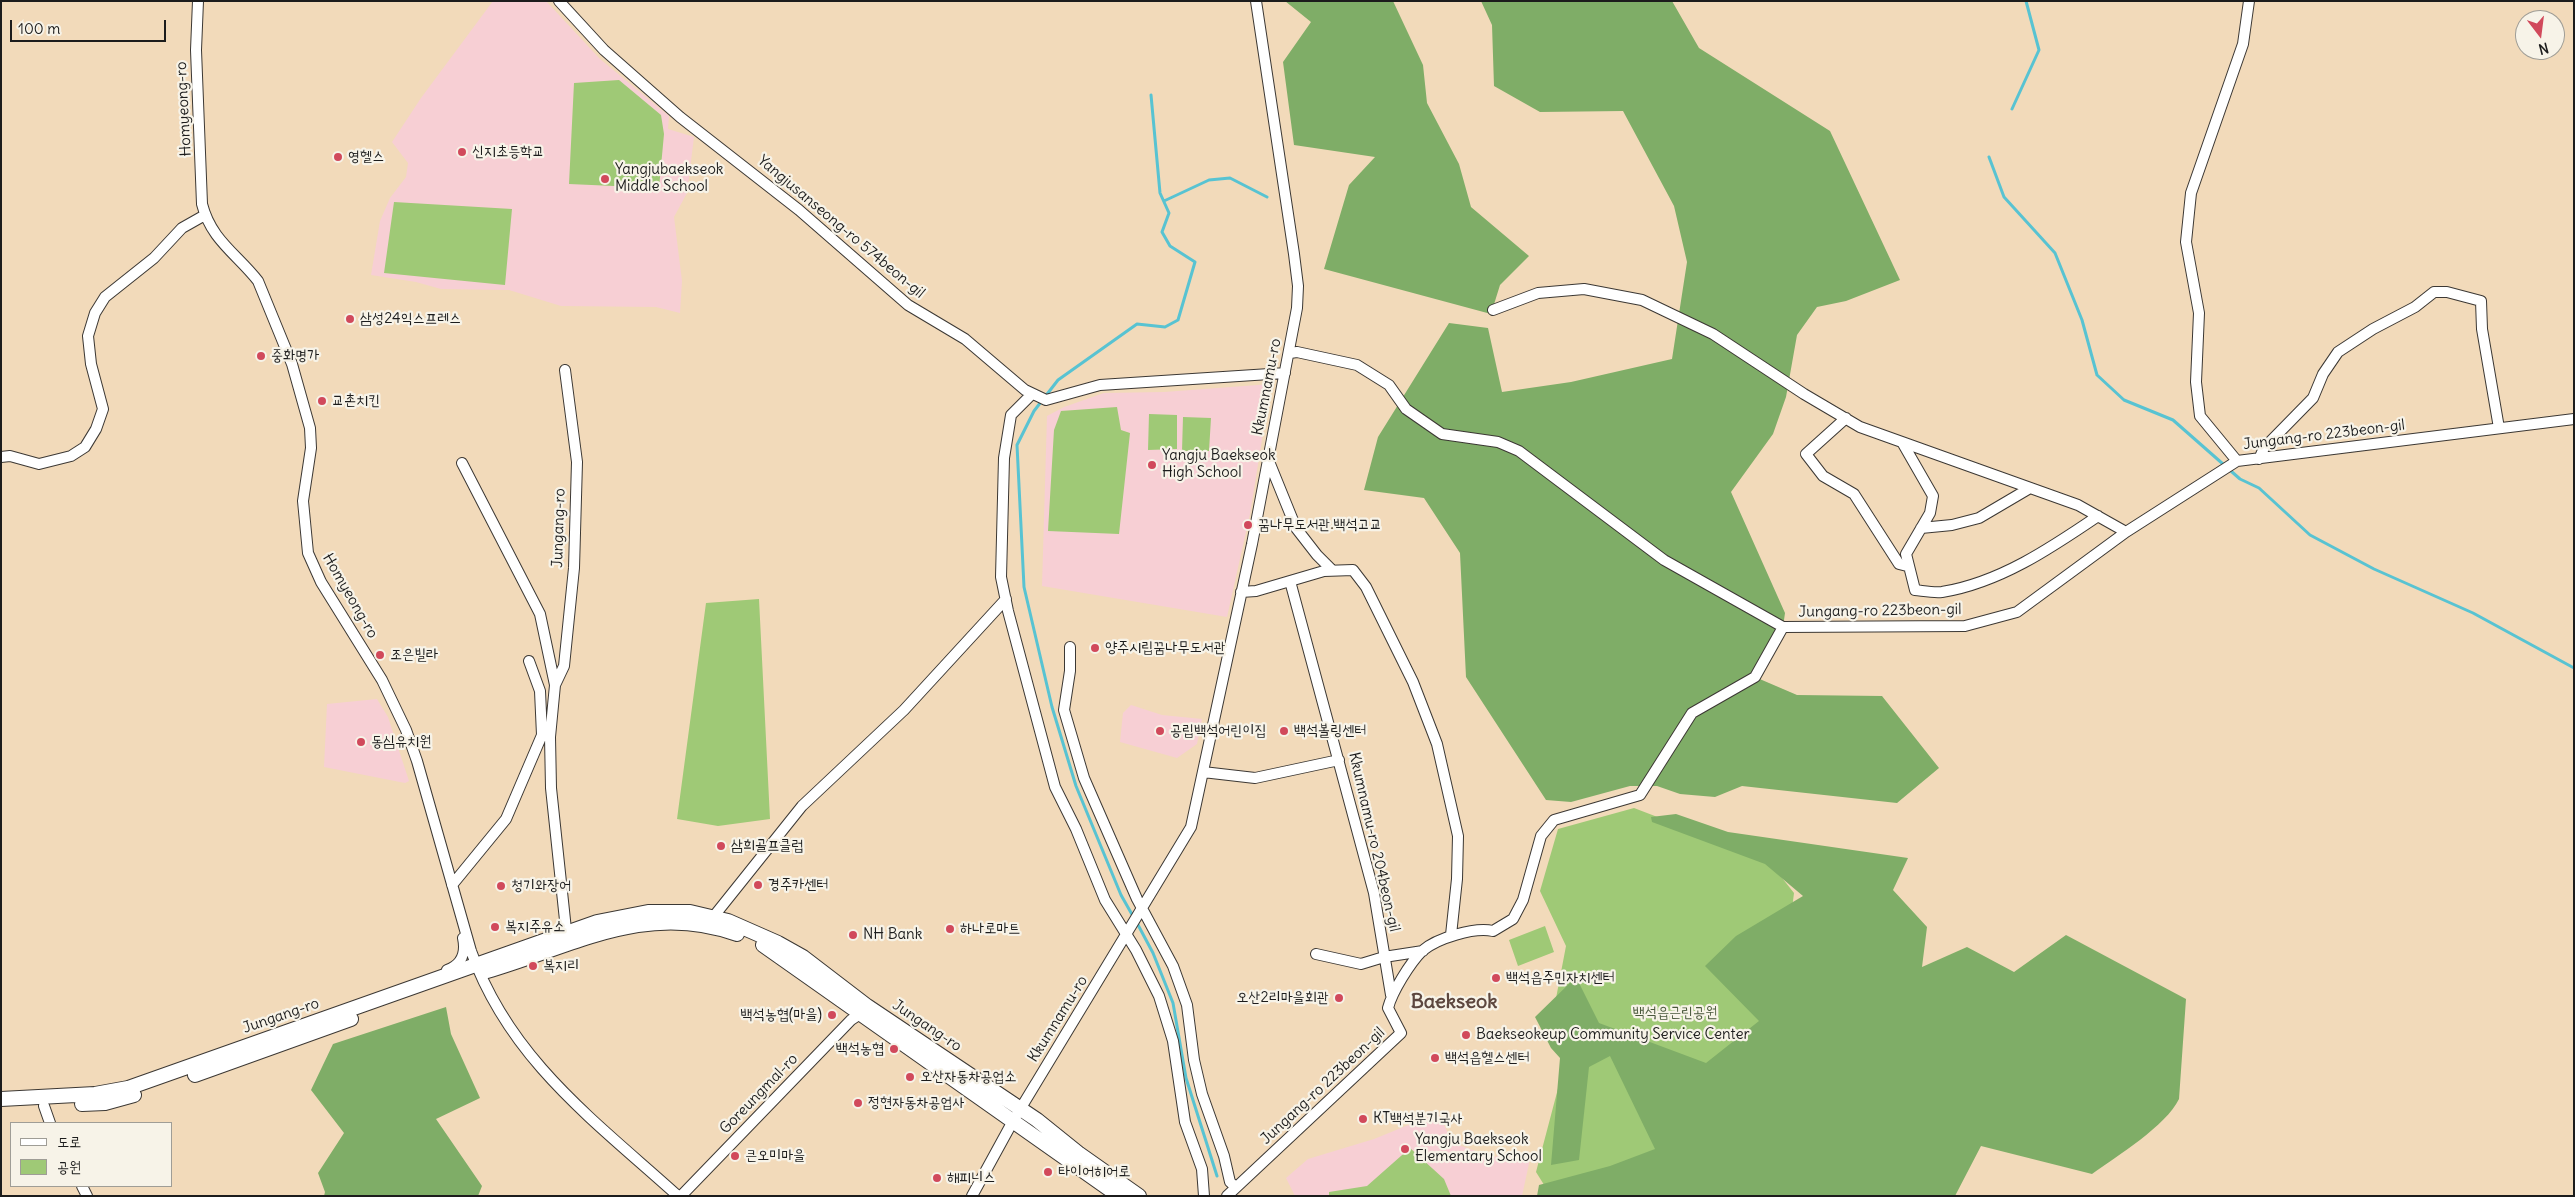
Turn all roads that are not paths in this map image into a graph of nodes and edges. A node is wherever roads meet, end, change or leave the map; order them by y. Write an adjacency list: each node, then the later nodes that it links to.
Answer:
1 (198, 1): 5 (street, Homyeong-ro)
2 (559, 1): 10 (street, Yangjusanseong-ro 574beon-gil)
3 (1256, 1): 7 (street, Kkumnamu-ro)
4 (2249, 1): 18 (street)
5 (205, 215): 15 (street); 35 (street, Homyeong-ro)
6 (1493, 310): 11 (street)
7 (1290, 353): 9 (street, Kkumnamu-ro); 29 (street)
8 (565, 370): 32 (street, Jungang-ro)
9 (1285, 373): 10 (street); 16 (street, Kkumnamu-ro)
10 (1039, 397): 28 (street)
11 (1846, 418): 14 (street); 24 (street)
12 (2574, 419): 13 (street, Jungang-ro 223beon-gil)
13 (2499, 428): 17 (street, Jungang-ro 223beon-gil); 17 (street)
14 (1902, 442): 20 (street); 22 (street)
15 (1, 457)
16 (1268, 459): 25 (street); 27 (street, Kkumnamu-ro)
17 (2259, 459): 18 (street, Jungang-ro 223beon-gil)
18 (2235, 462): 23 (street, Jungang-ro 223beon-gil)
19 (462, 463): 32 (street, Jungang-ro)
20 (2030, 488): 21 (street); 22 (street)
21 (2098, 516): 23 (street); 24 (street)
22 (1921, 528): 24 (street)
23 (2126, 532): 29 (street, Jungang-ro 223beon-gil)
24 (1907, 566)
25 (1332, 570): 26 (street); 38 (street)
26 (1290, 581): 27 (street); 33 (street, Kkumnamu-ro 204beon-gil)
27 (1241, 592): 34 (street, Kkumnamu-ro)
28 (1006, 600): 37 (street); 39 (street)
29 (1783, 628): 38 (street, Jungang-ro 223beon-gil)
30 (1070, 647): 36 (street)
31 (528, 661): 35 (street)
32 (556, 685): 40 (street, Jungang-ro)
33 (1340, 760): 34 (street); 43 (street, Kkumnamu-ro 204beon-gil)
34 (1203, 772): 36 (street, Kkumnamu-ro)
35 (453, 889): 44 (street, Homyeong-ro); 45 (street)
36 (1141, 908): 39 (street, Kkumnamu-ro); 53 (street)
37 (710, 921): 40 (main road, Jungang-ro); 47 (main road, Jungang-ro); 51 (main road, Jungang-ro)
38 (1451, 935): 41 (street, Jungang-ro 223beon-gil)
39 (1126, 937): 51 (street, Kkumnamu-ro); 58 (street)
40 (567, 939): 44 (main road, Jungang-ro)
41 (1422, 951): 43 (street); 46 (street, Jungang-ro 223beon-gil)
42 (1316, 954): 43 (street)
43 (1384, 956): 46 (street, Kkumnamu-ro 204beon-gil)
44 (477, 969): 45 (main road, Jungang-ro); 49 (main road, Jungang-ro); 54 (street)
45 (400, 993): 48 (main road, Jungang-ro)
46 (1391, 995): 53 (street, Jungang-ro 223beon-gil)
47 (860, 1014): 51 (main road, Jungang-ro); 54 (street, Goreungmal-ro)
48 (1, 1099)
49 (44, 1106): 50 (main road, Jungang-ro); 52 (street)
50 (1, 1108)
51 (1017, 1116): 55 (street, Kkumnamu-ro); 56 (main road, Jungang-ro); 57 (main road, Jungang-ro)
52 (50, 1122)
53 (1236, 1187): 59 (street, Jungang-ro 223beon-gil)
54 (679, 1196)
55 (972, 1196)
56 (1119, 1196)
57 (1139, 1196)
58 (1204, 1196)
59 (1227, 1196)

